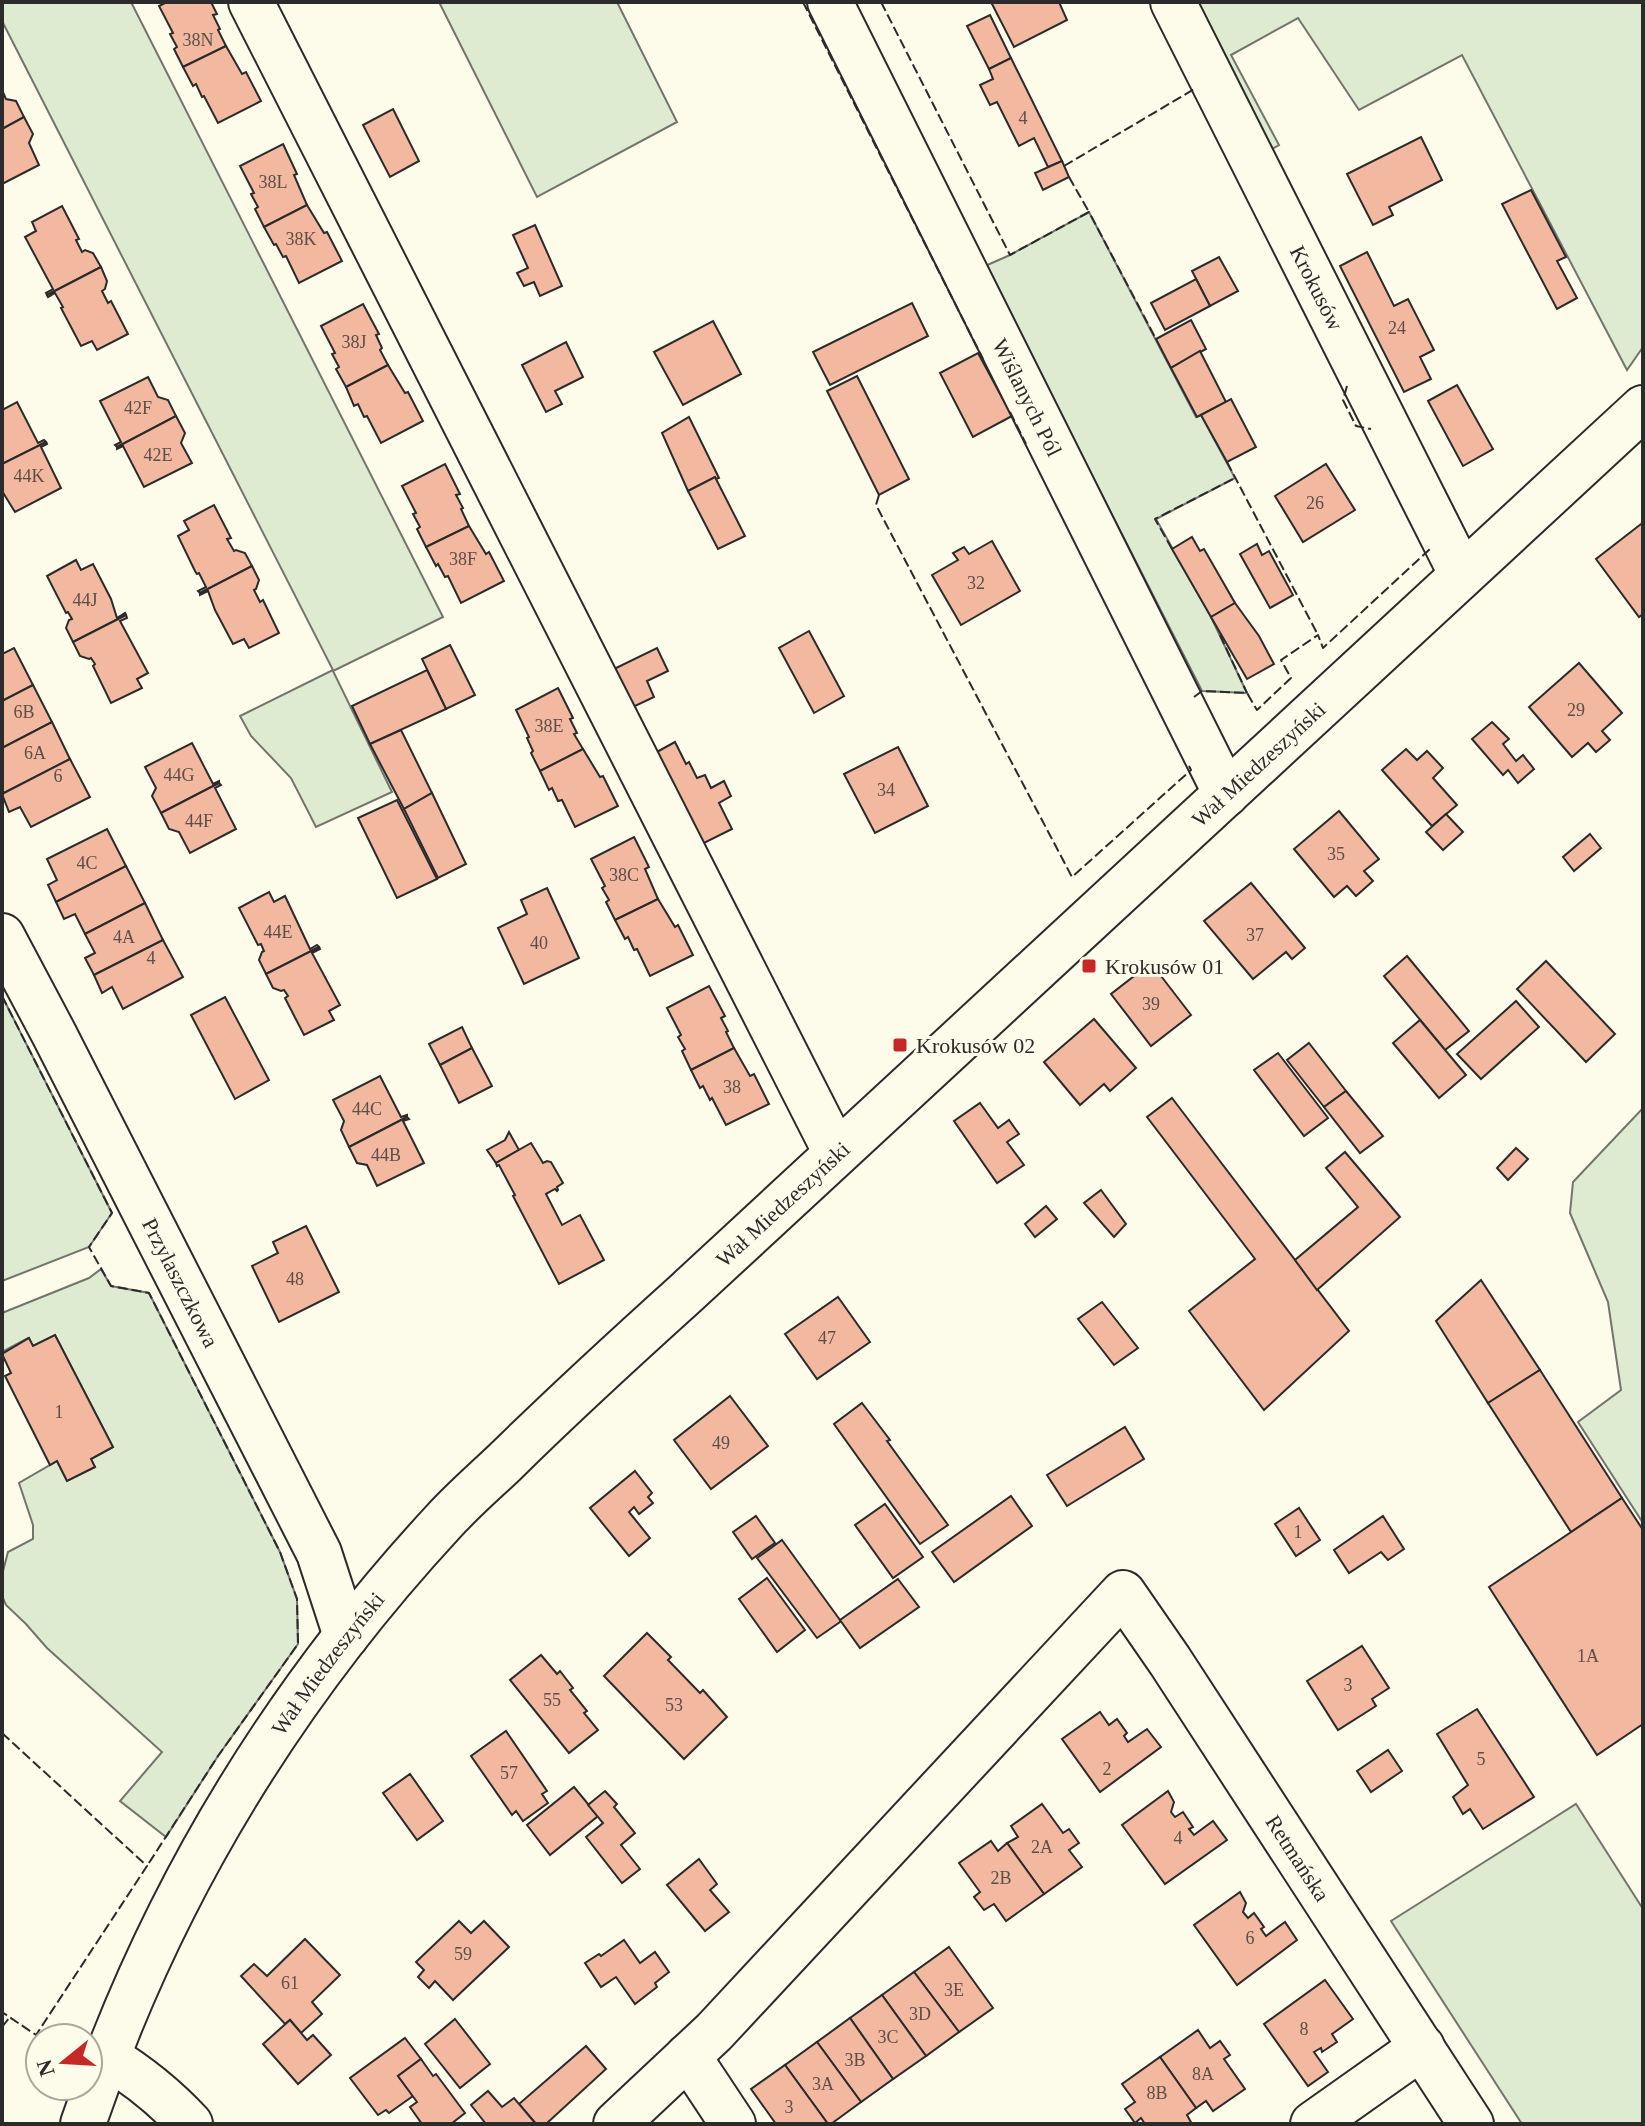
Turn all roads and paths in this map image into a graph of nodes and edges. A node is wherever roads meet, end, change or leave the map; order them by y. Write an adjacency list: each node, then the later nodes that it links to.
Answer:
1 (251, 2): 8 (street)
2 (830, 2): 6 (street, Wiślanych Pól)
3 (1173, 2): 5 (street, Krokusów)
4 (1643, 408): 5 (street, Wał Miedzeszyński)
5 (1462, 575): 6 (street, Wał Miedzeszyński)
6 (1226, 794): 8 (street, Wał Miedzeszyński)
7 (2, 936): 9 (street, Przylaszczkowa)
8 (836, 1153): 9 (street, Wał Miedzeszyński)
9 (346, 1636): 11 (street, Wał Miedzeszyński)
10 (1422, 2047): 12 (street, Retmańska); 17 (street); 18 (street, Retmańska)
11 (106, 2056): 13 (street, Wał Miedzeszyński); 14 (street)
12 (688, 2056): 15 (street); 16 (street)
13 (83, 2124)
14 (190, 2124)
15 (616, 2124)
16 (733, 2124)
17 (1313, 2124)
18 (1471, 2124)

